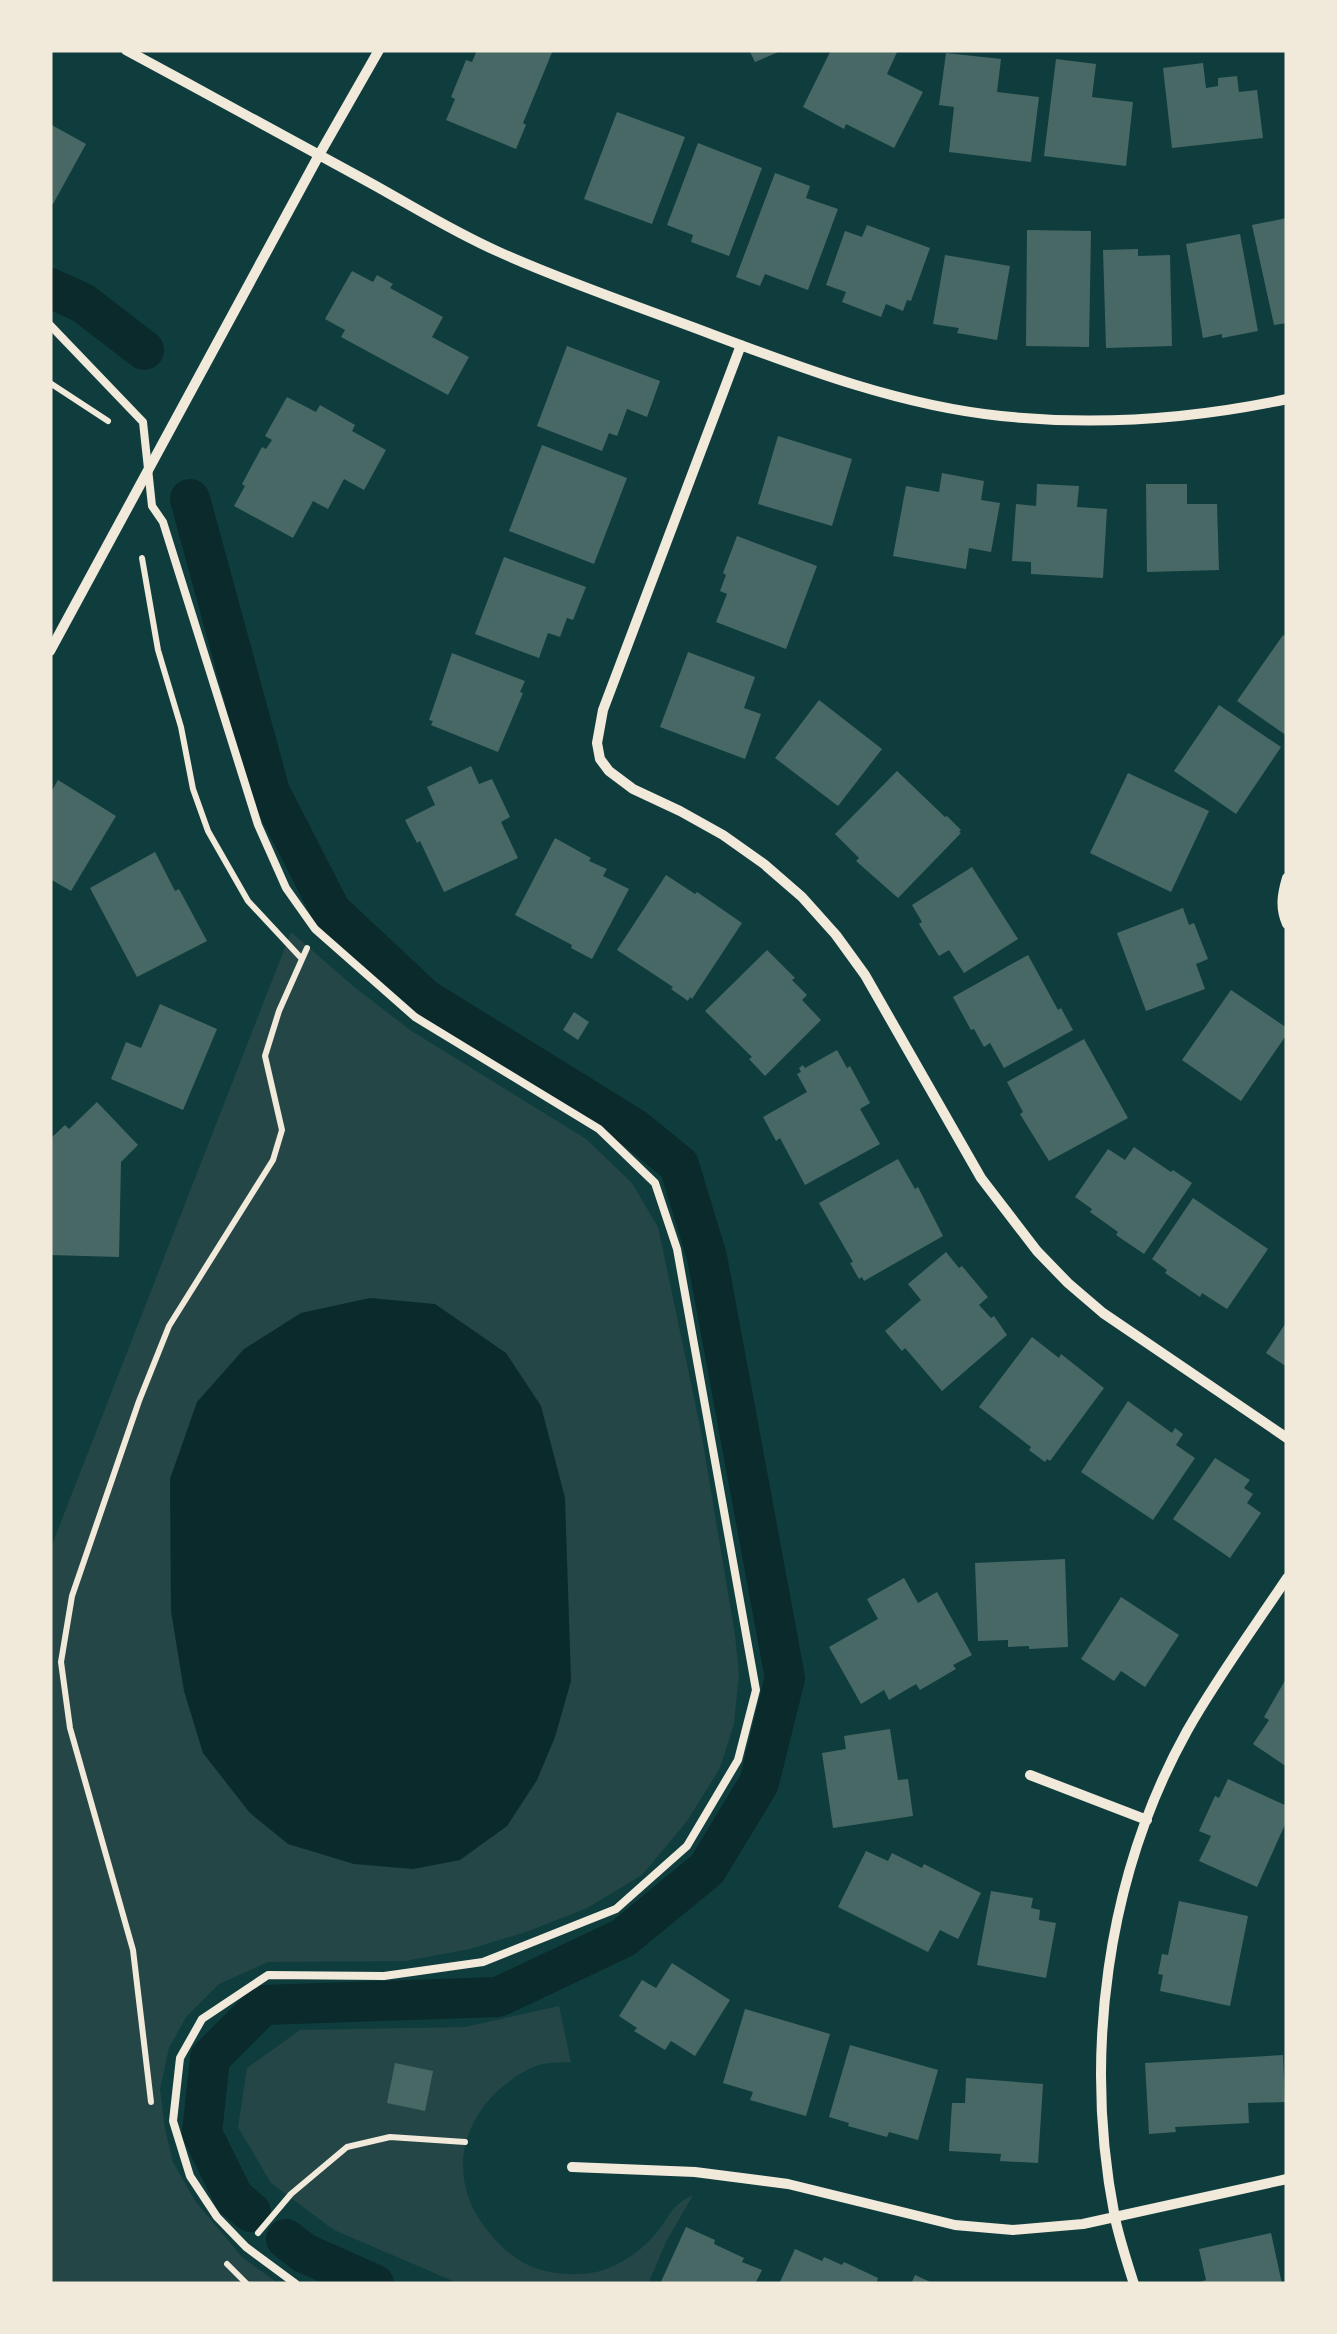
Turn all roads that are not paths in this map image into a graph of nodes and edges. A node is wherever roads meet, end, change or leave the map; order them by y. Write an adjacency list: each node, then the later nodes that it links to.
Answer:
1 (126, 50): 3 (street)
2 (379, 50): 3 (street)
3 (319, 155): 5 (street); 7 (street)
4 (50, 325): 7 (lane)
5 (741, 345): 6 (street); 11 (street)
6 (1287, 399)
7 (148, 468): 8 (street); 18 (lane)
8 (50, 650)
9 (1287, 878): 10 (street)
10 (1287, 924)
11 (1287, 1438)
12 (1287, 1578): 14 (street)
13 (1030, 1775): 14 (street)
14 (1147, 1820): 17 (street)
15 (572, 2167): 17 (street)
16 (1287, 2179): 17 (street)
17 (1115, 2217): 19 (street)
18 (296, 2284)
19 (1134, 2284)

